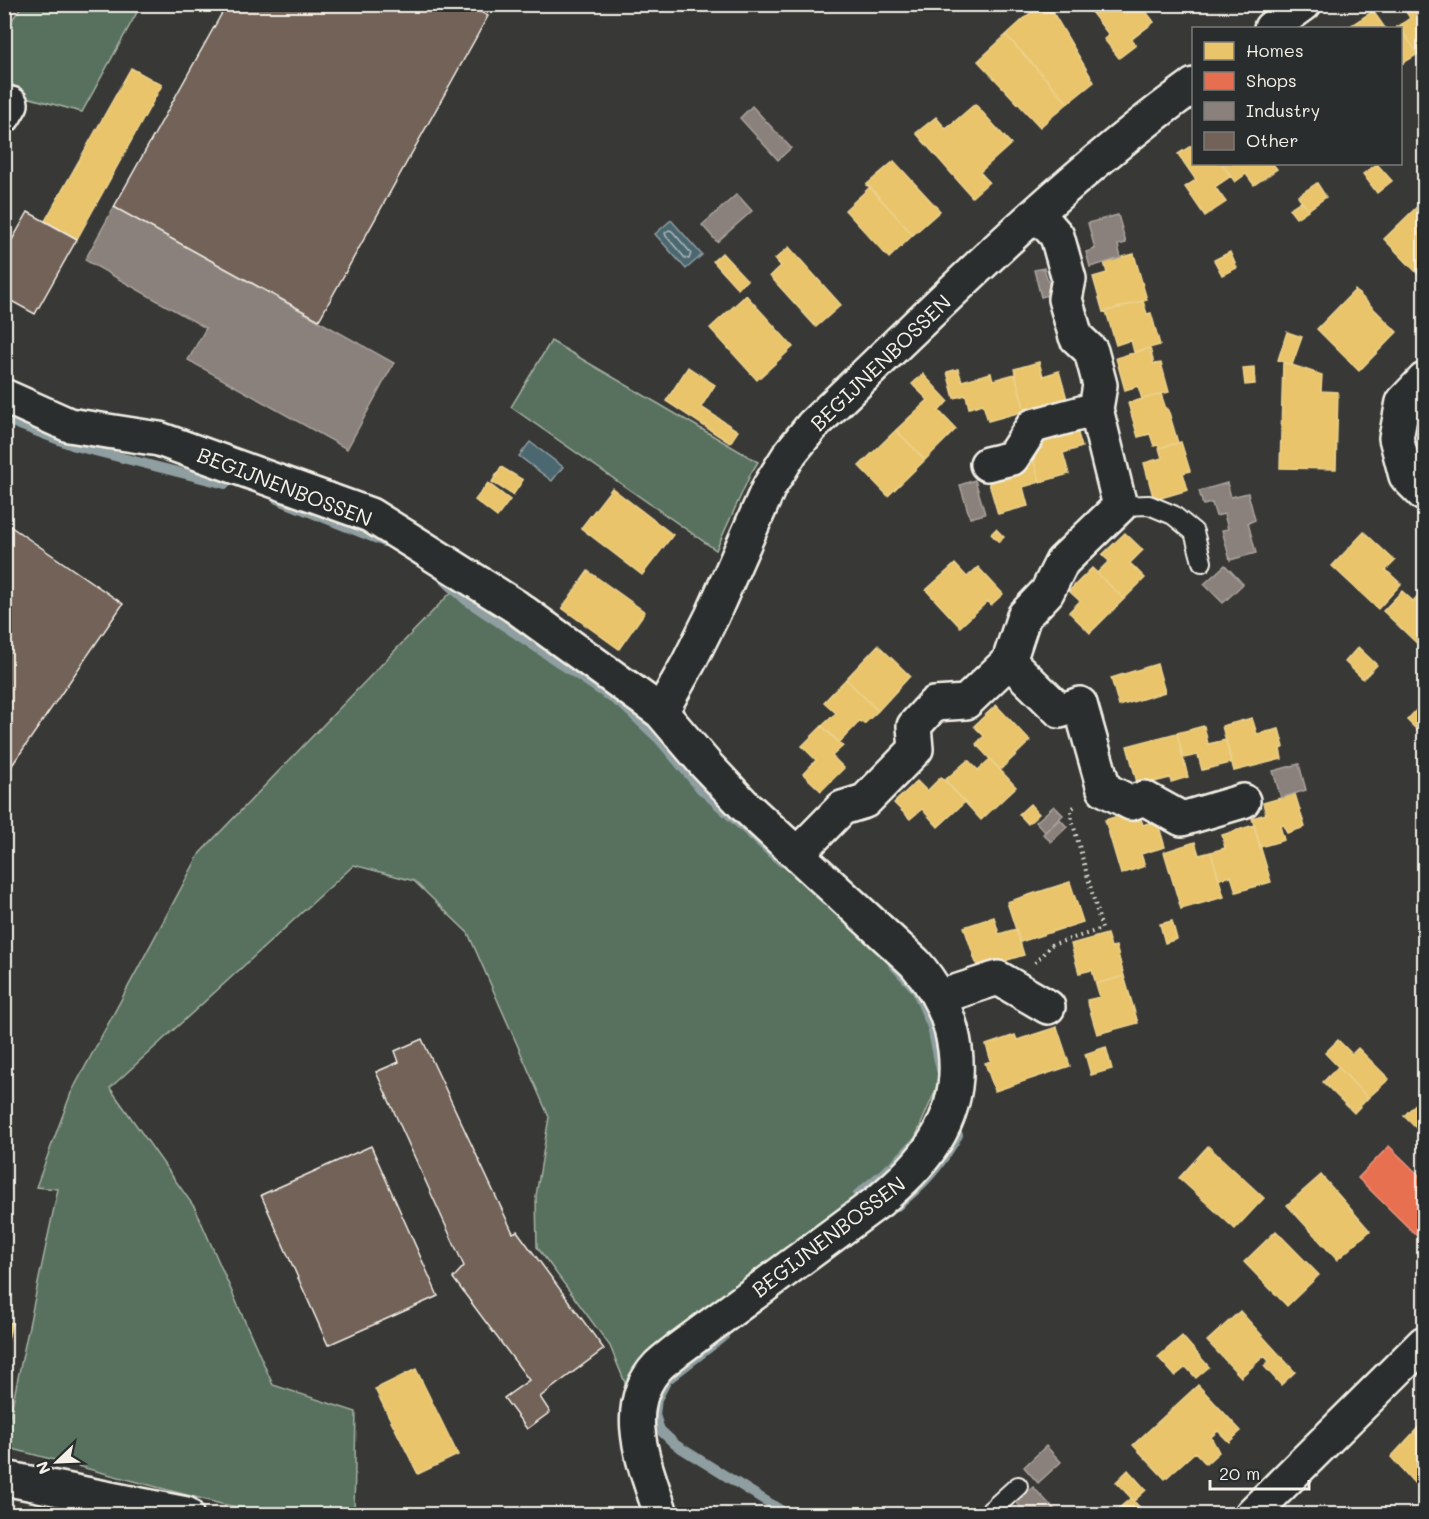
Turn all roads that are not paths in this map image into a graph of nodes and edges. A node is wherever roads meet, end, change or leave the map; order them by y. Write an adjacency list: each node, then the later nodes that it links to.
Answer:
1 (1305, 4): 2 (street)
2 (1272, 27)
3 (1192, 86): 4 (street, BEGIJNENBOSSEN)
4 (1037, 213): 7 (street); 13 (street, BEGIJNENBOSSEN)
5 (1425, 380): 9 (street)
6 (4, 396): 13 (street, BEGIJNENBOSSEN)
7 (1096, 409): 8 (street); 10 (street)
8 (987, 464)
9 (1425, 494)
10 (1120, 506): 11 (lane); 12 (street)
11 (1202, 562)
12 (1009, 661): 14 (street); 15 (street)
13 (661, 712): 15 (street, BEGIJNENBOSSEN)
14 (1243, 801)
15 (797, 854): 16 (street, BEGIJNENBOSSEN)
16 (940, 997): 17 (street); 22 (street, BEGIJNENBOSSEN)
17 (1048, 1007)
18 (1425, 1342): 24 (street)
19 (4, 1478): 21 (street)
20 (1018, 1486): 23 (lane)
21 (186, 1515)
22 (661, 1515)
23 (987, 1515)
24 (1252, 1515)

